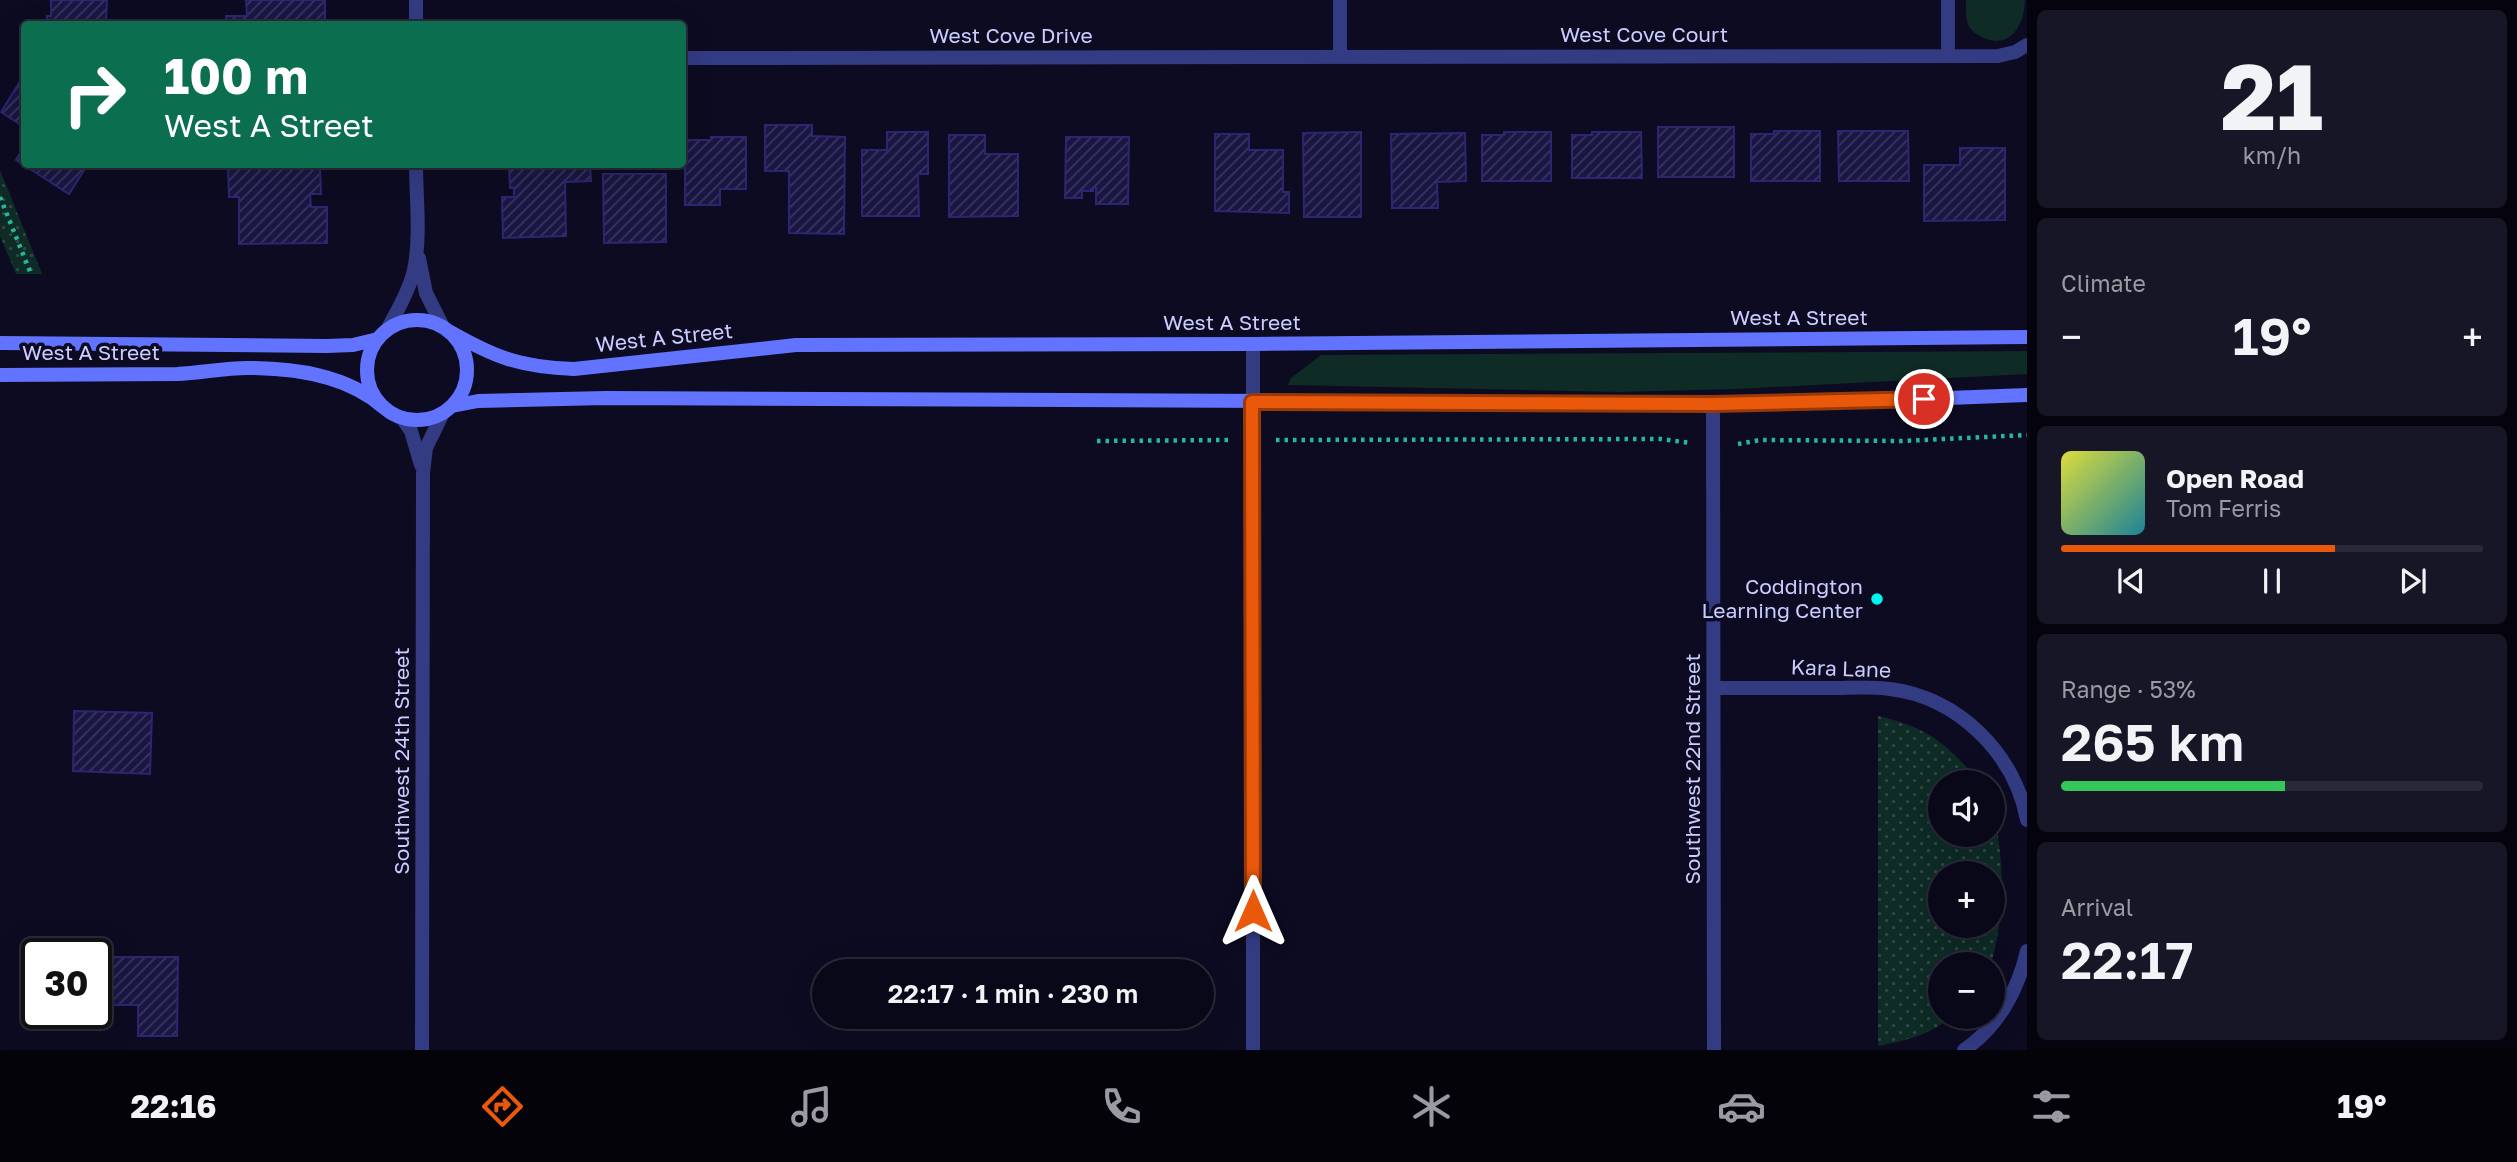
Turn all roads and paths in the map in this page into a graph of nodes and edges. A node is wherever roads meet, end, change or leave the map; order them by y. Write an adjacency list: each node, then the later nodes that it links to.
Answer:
1 (416, 0): 4 (street)
2 (1340, 0): 7 (street)
3 (1948, 0): 6 (street)
4 (416, 21)
5 (2027, 45): 6 (street, West Cove Court)
6 (1948, 55): 7 (street, West Cove Court)
7 (1340, 56): 8 (street, West Cove Drive)
8 (686, 58)
9 (416, 168): 11 (street)
10 (0, 197): 12 (path)
11 (416, 247): 13 (street); 14 (street)
12 (31, 274)
13 (445, 329): 14 (main road); 17 (main road, West A Street); 23 (main road)
14 (383, 335): 16 (main road, West A Street); 22 (main road)
15 (2027, 337): 17 (main road, West A Street)
16 (0, 343)
17 (1253, 344): 20 (street)
18 (0, 375): 22 (main road, West A Street)
19 (2027, 395): 21 (main road)
20 (1252, 402): 21 (main road); 23 (main road); 26 (street)
21 (1713, 404): 31 (street, Southwest 22nd Street)
22 (383, 407): 24 (main road)
23 (447, 410): 24 (main road); 30 (street, Southwest 24th Street)
24 (402, 418): 30 (street, Southwest 24th Street)
25 (2027, 435): 29 (path)
26 (1253, 440): 27 (path); 28 (path); 35 (street)
27 (1097, 441)
28 (1676, 443)
29 (1742, 444)
30 (423, 473): 34 (street, Southwest 24th Street)
31 (1714, 688): 32 (street, Kara Lane); 36 (street, Southwest 22nd Street)
32 (2027, 820)
33 (2027, 951): 37 (street)
34 (422, 1050)
35 (1254, 1050)
36 (1714, 1050)
37 (1964, 1050)

